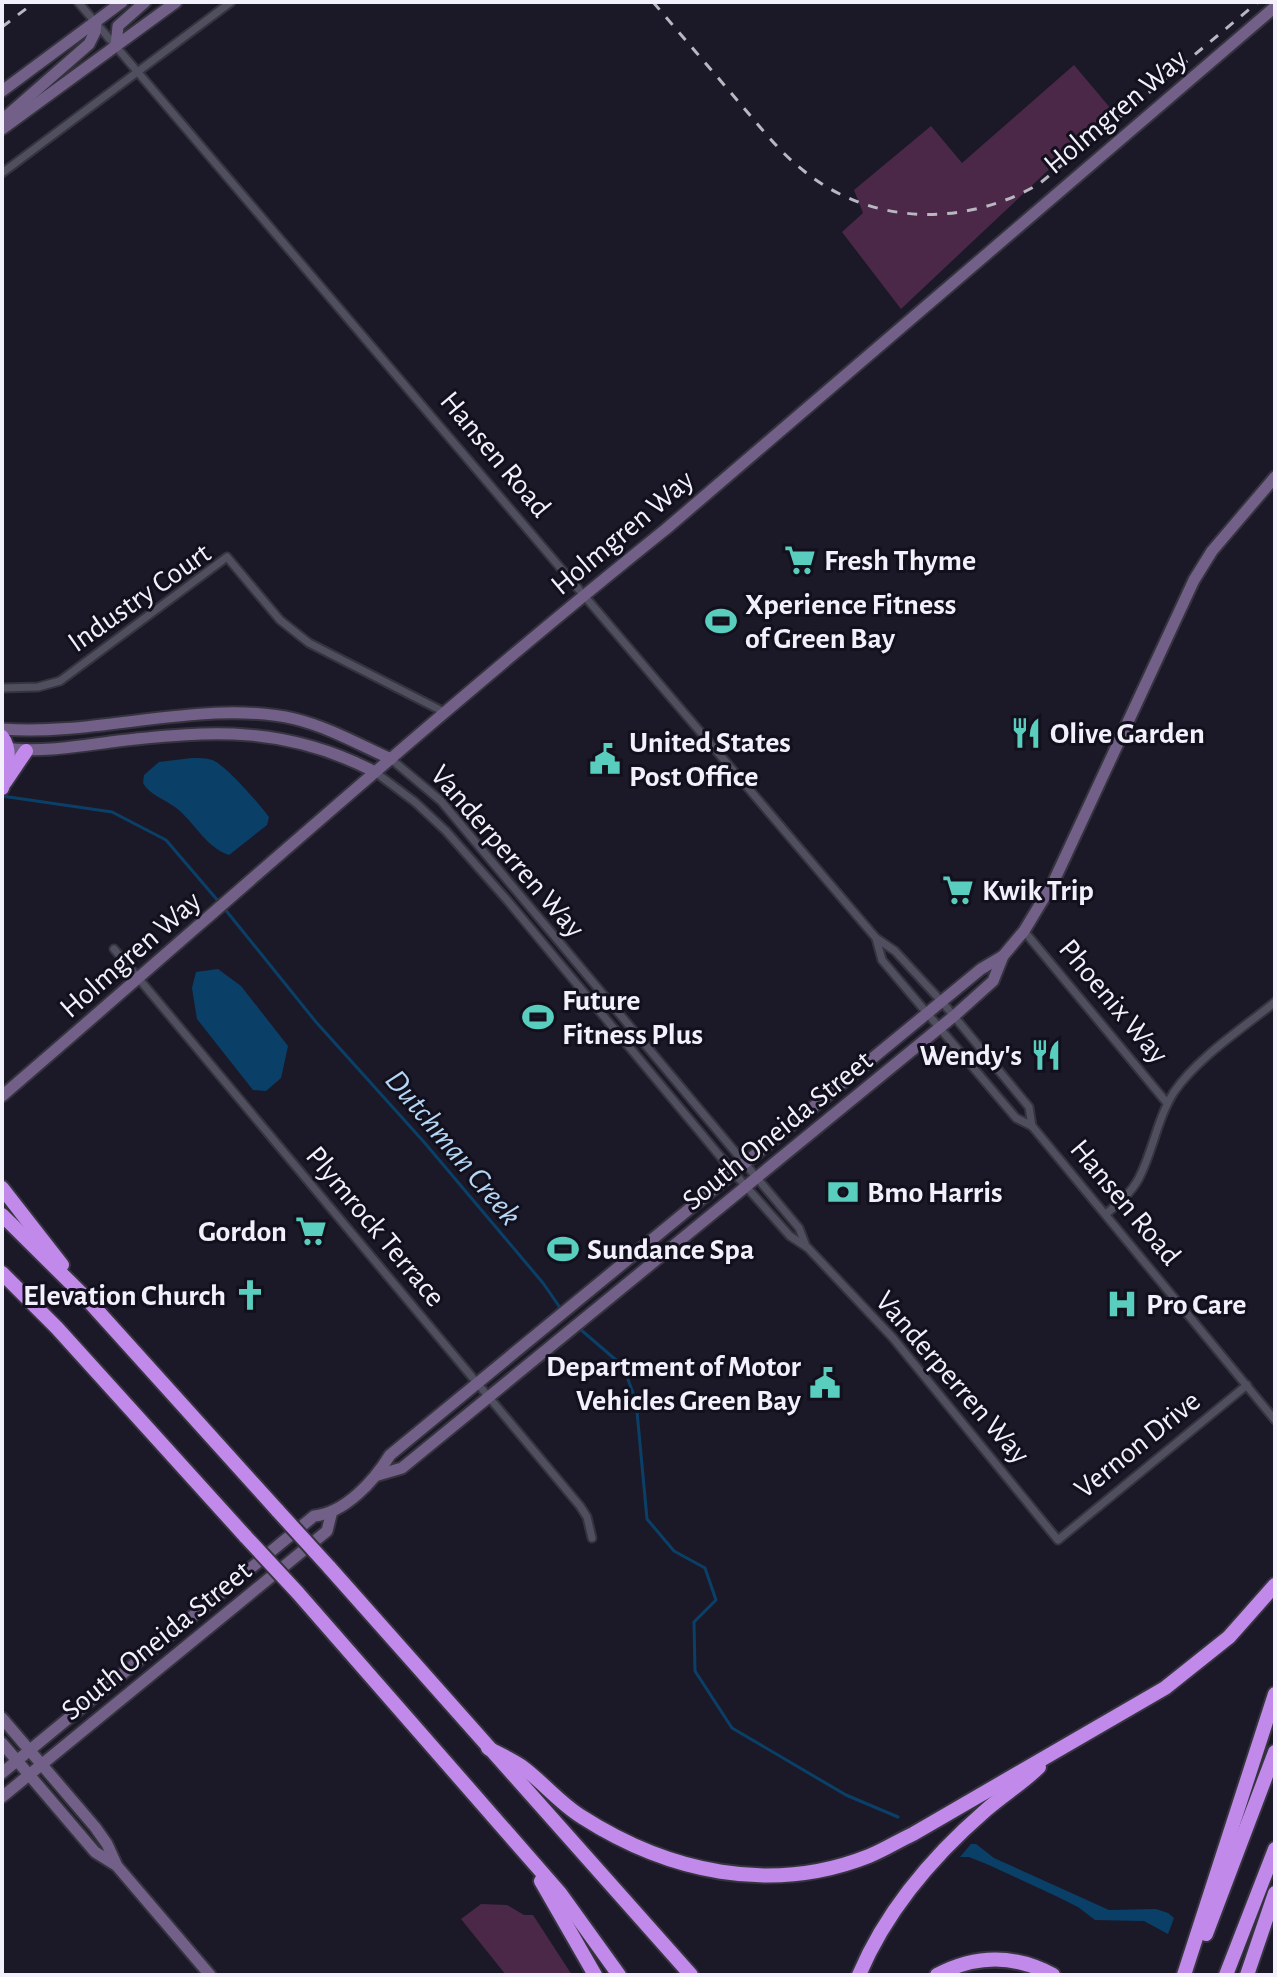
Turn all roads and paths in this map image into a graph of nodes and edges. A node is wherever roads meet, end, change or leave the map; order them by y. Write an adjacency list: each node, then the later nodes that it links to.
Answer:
1 (78, 2): 7 (street, Hansen Road)
2 (122, 2): 7 (street)
3 (145, 2): 8 (street)
4 (176, 2): 8 (street)
5 (231, 2): 9 (street)
6 (1275, 7): 15 (street, Holmgren Way)
7 (96, 22): 8 (street, Hansen Road); 10 (street); 11 (street)
8 (116, 46): 9 (street, Hansen Road); 12 (street)
9 (138, 73): 13 (street); 15 (street, Hansen Road)
10 (2, 91)
11 (2, 120)
12 (2, 129)
13 (2, 173)
14 (1275, 477): 24 (street, South Oneida Street)
15 (584, 594): 17 (street, Holmgren Way); 25 (street, Hansen Road)
16 (2, 688): 17 (street, Industry Court)
17 (446, 713): 21 (street, Holmgren Way)
18 (2, 729): 21 (street, Vanderperren Way)
19 (4, 745): 20 (street, Vanderperren Way); 23 (highway)
20 (26, 751): 22 (street, Vanderperren Way); 23 (highway)
21 (391, 759): 22 (street, Holmgren Way); 37 (street, Vanderperren Way)
22 (375, 772): 28 (street, Holmgren Way); 38 (street, Vanderperren Way)
23 (3, 785)
24 (1024, 931): 27 (street, South Oneida Street); 35 (street, Phoenix Way)
25 (876, 938): 30 (street, Hansen Road); 31 (street, Hansen Road)
26 (114, 949): 28 (street, Plymrock Terrace)
27 (1003, 956): 30 (street, South Oneida Street); 32 (street, South Oneida Street)
28 (139, 978): 34 (street, Holmgren Way); 47 (street, Plymrock Terrace)
29 (1275, 1002): 35 (street)
30 (943, 1003): 31 (street, South Oneida Street); 32 (street, Hansen Road)
31 (928, 1014): 33 (street, Hansen Road); 37 (street, South Oneida Street)
32 (954, 1016): 33 (street, South Oneida Street); 36 (street, Hansen Road)
33 (940, 1028): 36 (street, Hansen Road); 39 (street, South Oneida Street)
34 (2, 1096)
35 (1167, 1103): 42 (street)
36 (1032, 1126): 42 (street, Hansen Road)
37 (745, 1164): 38 (street, South Oneida Street); 39 (street, Vanderperren Way)
38 (734, 1173): 40 (street, Vanderperren Way); 47 (street, South Oneida Street)
39 (756, 1177): 40 (street, South Oneida Street); 44 (street, Vanderperren Way)
40 (746, 1186): 44 (street, Vanderperren Way); 49 (street, South Oneida Street)
41 (2, 1188): 46 (highway)
42 (1106, 1214): 48 (street, Hansen Road)
43 (2, 1215): 46 (highway)
44 (808, 1248): 54 (street, Vanderperren Way)
45 (2, 1273): 69 (highway, bridge)
46 (77, 1288): 59 (highway, bridge)
47 (477, 1385): 49 (street, Plymrock Terrace); 51 (street, South Oneida Street)
48 (1247, 1385): 50 (street, Hansen Road); 54 (street, Vernon Drive)
49 (488, 1398): 51 (street, South Oneida Street); 53 (street, Plymrock Terrace)
50 (1275, 1420)
51 (378, 1475): 52 (street, South Oneida Street)
52 (331, 1515): 61 (street, South Oneida Street); 64 (street, South Oneida Street)
53 (592, 1538)
54 (1058, 1540)
55 (1275, 1585): 60 (highway)
56 (1275, 1694): 79 (highway)
57 (2, 1718): 61 (street)
58 (2, 1743): 63 (street)
59 (488, 1748): 60 (highway); 75 (highway)
60 (1057, 1750): 76 (highway)
61 (30, 1751): 63 (street, South Oneida Street); 64 (street)
62 (1275, 1752): 79 (highway)
63 (17, 1760): 65 (street, South Oneida Street); 66 (street)
64 (41, 1764): 66 (street, South Oneida Street); 70 (street)
65 (2, 1773)
66 (29, 1774): 67 (street, South Oneida Street); 70 (street)
67 (2, 1797)
68 (1275, 1849): 80 (highway)
69 (531, 1863): 73 (highway); 74 (highway)
70 (117, 1866): 72 (street)
71 (1275, 1893): 81 (highway)
72 (210, 1975)
73 (595, 1975)
74 (619, 1975)
75 (691, 1975)
76 (859, 1975)
77 (937, 1975): 78 (highway)
78 (1053, 1975)
79 (1187, 1975)
80 (1226, 1975)
81 (1247, 1975)

